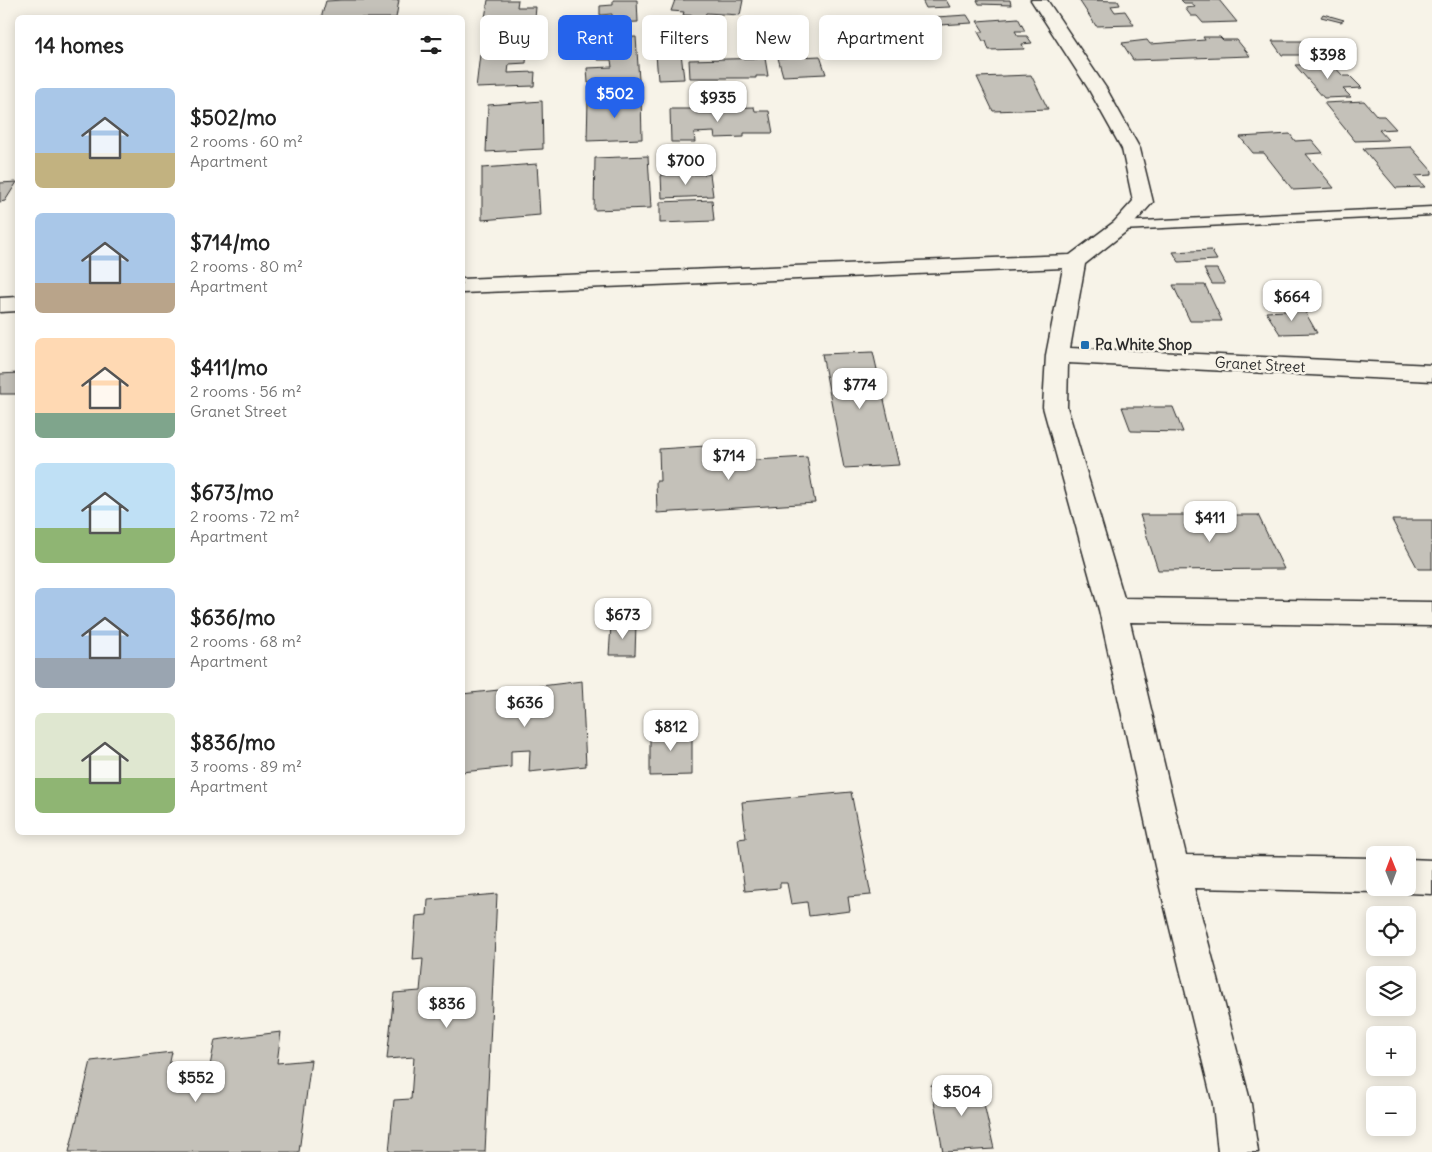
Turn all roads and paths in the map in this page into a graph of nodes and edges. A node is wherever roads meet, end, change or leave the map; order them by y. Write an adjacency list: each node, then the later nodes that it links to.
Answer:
1 (1038, 0): 3 (street)
2 (1432, 211): 3 (lane)
3 (1121, 226): 4 (street)
4 (1076, 261): 5 (street); 8 (street)
5 (465, 286)
6 (15, 304): 7 (street)
7 (0, 305)
8 (1057, 356): 9 (street, Granet Street); 10 (street)
9 (1432, 373)
10 (1113, 610): 11 (street); 12 (street)
11 (1432, 614)
12 (1173, 871): 13 (street); 16 (street)
13 (1366, 876)
14 (1416, 876): 15 (street)
15 (1432, 877)
16 (1238, 1152)

